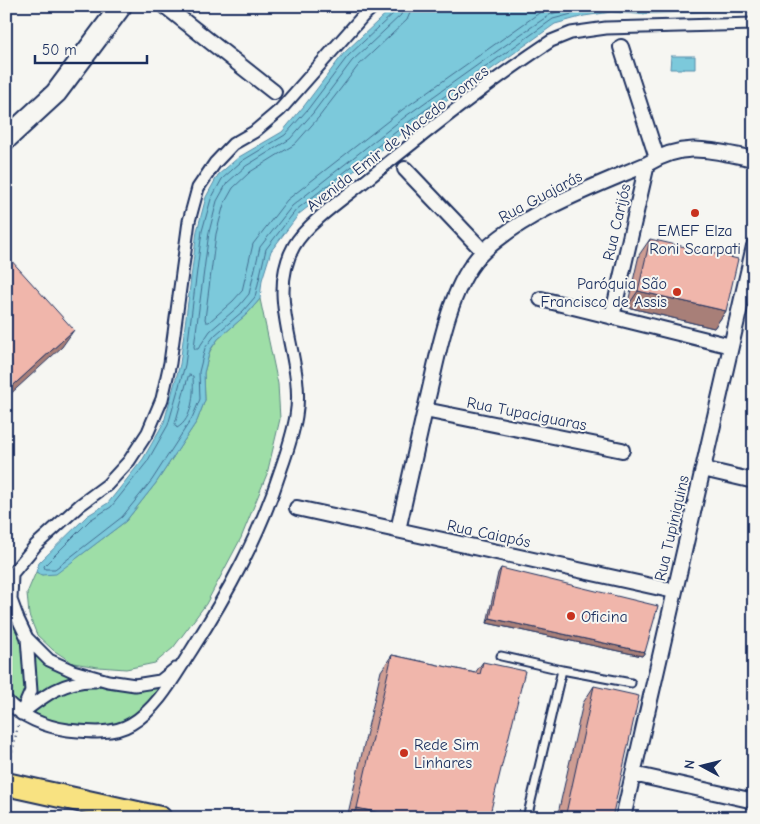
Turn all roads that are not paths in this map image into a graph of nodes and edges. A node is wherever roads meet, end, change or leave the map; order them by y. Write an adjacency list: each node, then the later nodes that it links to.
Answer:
1 (121, 6): 7 (main road)
2 (166, 6): 6 (street)
3 (374, 6): 22 (street, Avenida Emir de Macedo Gomes)
4 (754, 24): 26 (street, Avenida Emir de Macedo Gomes)
5 (621, 47): 9 (street)
6 (274, 92)
7 (6, 138)
8 (754, 159): 9 (street, Rua Guajarás)
9 (652, 161): 12 (street, Rua Guajarás); 14 (street, Rua Carijós)
10 (405, 169): 12 (street)
11 (754, 246): 15 (street, Rua Tupiniquins)
12 (483, 251): 16 (street, Rua Guajarás)
13 (541, 299): 14 (street)
14 (612, 317): 15 (street)
15 (731, 346): 18 (street, Rua Tupiniquins)
16 (425, 410): 17 (street, Rua Tupaciguaras); 21 (street, Rua Guajarás)
17 (622, 450)
18 (702, 469): 19 (street); 23 (street, Rua Tupiniquins)
19 (754, 481)
20 (297, 508): 21 (street, Rua Caiapós)
21 (398, 530): 23 (street, Rua Caiapós)
22 (9, 578): 24 (street, Avenida Emir de Macedo Gomes)
23 (674, 591): 32 (street, Rua Tupiniquins)
24 (27, 638): 28 (street, Avenida Emir de Macedo Gomes); 31 (street)
25 (501, 656): 27 (lane)
26 (183, 664): 28 (street, Avenida Emir de Macedo Gomes); 31 (street, Avenida Emir de Macedo Gomes)
27 (562, 670): 29 (lane); 36 (lane)
28 (108, 681): 31 (street)
29 (632, 683)
30 (6, 700): 31 (street, Avenida Emir de Macedo Gomes)
31 (21, 714)
32 (633, 774): 34 (street); 37 (street, Rua Tupiniquins)
33 (7, 778): 35 (main road)
34 (753, 799)
35 (160, 818)
36 (528, 818)
37 (623, 818)

